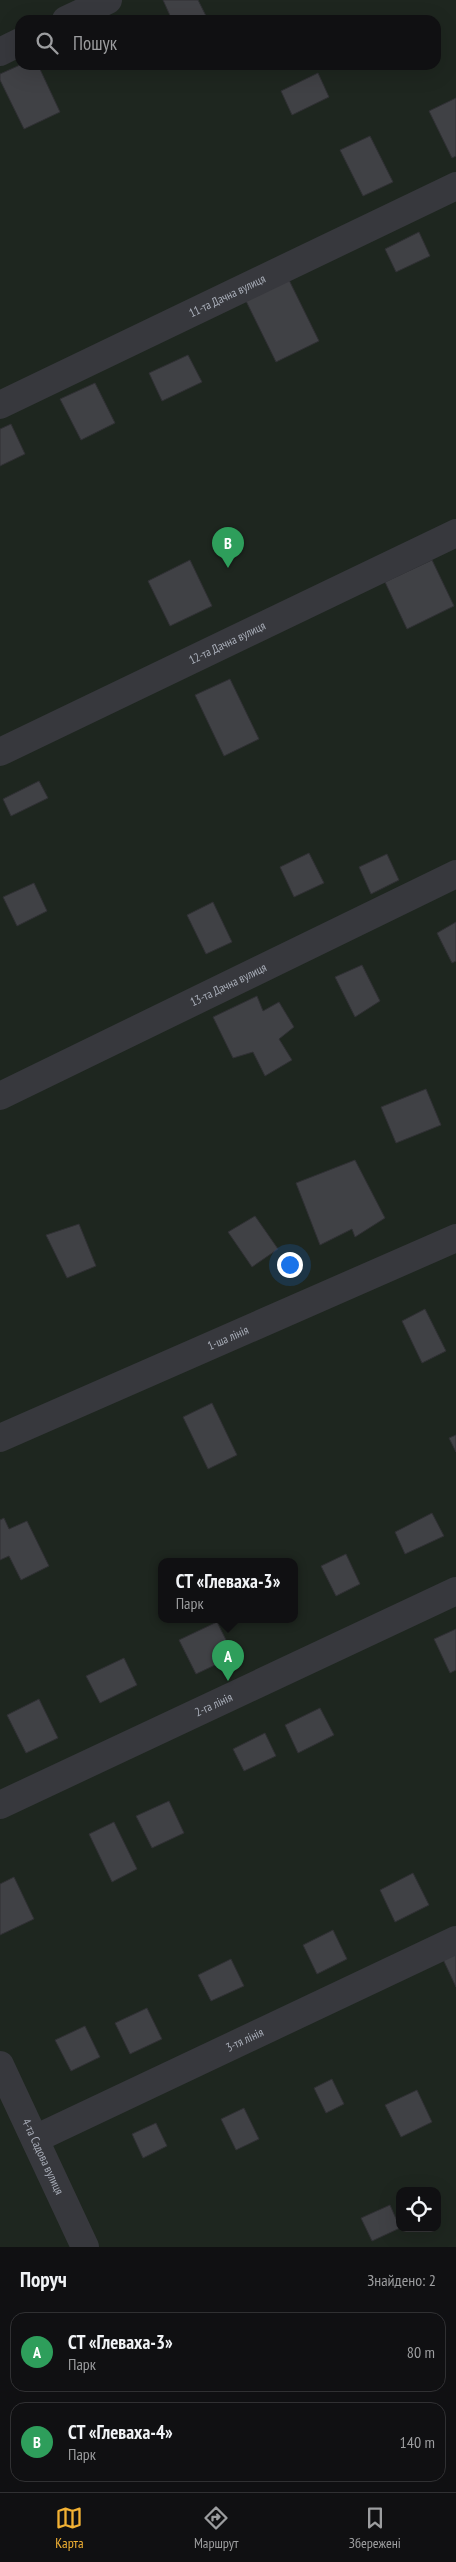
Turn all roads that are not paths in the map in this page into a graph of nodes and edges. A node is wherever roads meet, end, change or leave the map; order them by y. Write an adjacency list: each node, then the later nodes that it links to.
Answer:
1 (108, 0): 2 (street)
2 (76, 15)
3 (15, 44): 4 (street)
4 (0, 52)
5 (456, 186): 6 (street, 11-та Дачна вулиця)
6 (0, 405)
7 (456, 533): 8 (street, 12-та Дачна вулиця)
8 (0, 752)
9 (456, 874): 10 (street, 13-та Дачна вулиця)
10 (0, 1096)
11 (456, 1238): 12 (street, 1-ша лінія)
12 (0, 1438)
13 (456, 1590): 14 (street, 2-га лінія)
14 (0, 1805)
15 (456, 1940): 17 (street, 3-тя лінія)
16 (0, 2065): 17 (street, 4-та Садова вулиця)
17 (35, 2140): 18 (street, 4-та Садова вулиця)
18 (85, 2247)

